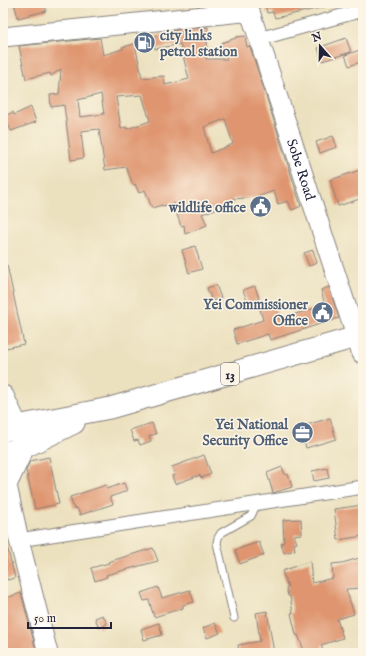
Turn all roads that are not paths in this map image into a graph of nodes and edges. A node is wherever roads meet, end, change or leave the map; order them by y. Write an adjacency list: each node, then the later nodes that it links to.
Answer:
1 (249, 9): 3 (street); 4 (street, Sobe Road)
2 (363, 10): 4 (street)
3 (3, 37)
4 (259, 38): 5 (street, Sobe Road)
5 (361, 341): 7 (main road, 13)
6 (3, 396): 8 (main road)
7 (96, 412): 8 (main road, 13); 9 (main road, 13)
8 (10, 428): 9 (main road)
9 (25, 447): 10 (main road, 13); 11 (street)
10 (3, 453)
11 (5, 476): 14 (street)
12 (363, 486): 13 (street)
13 (257, 503): 14 (street); 15 (lane)
14 (19, 540): 16 (street)
15 (234, 618)
16 (48, 653)

